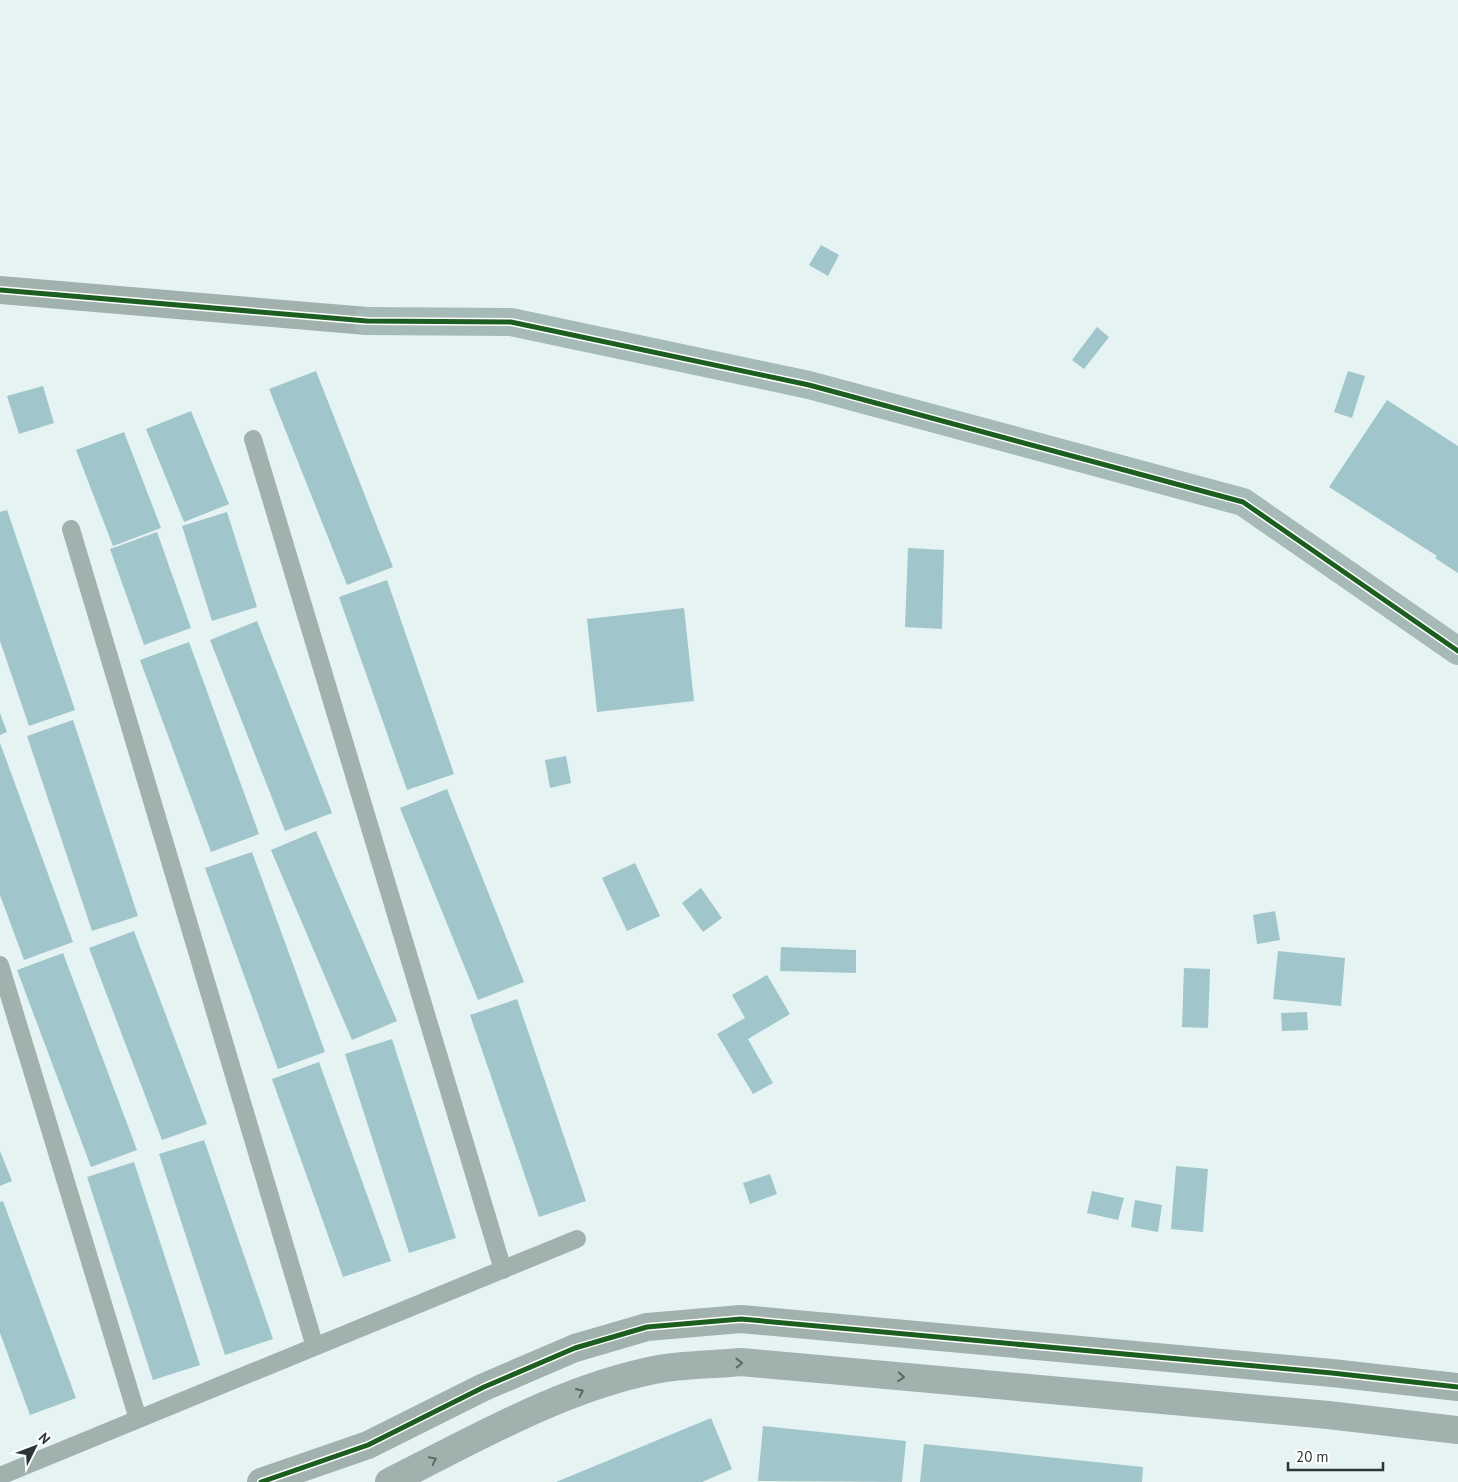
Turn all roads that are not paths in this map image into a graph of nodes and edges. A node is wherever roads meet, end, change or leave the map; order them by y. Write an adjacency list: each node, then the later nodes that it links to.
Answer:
1 (0, 290): 4 (street)
2 (253, 440): 7 (lane)
3 (70, 529): 8 (lane)
4 (1458, 651)
5 (0, 965): 11 (lane)
6 (577, 1240): 7 (lane)
7 (503, 1270): 8 (lane)
8 (315, 1347): 11 (lane)
9 (1413, 1382): 10 (street); 12 (street); 15 (street)
10 (1458, 1387)
11 (138, 1419): 14 (lane)
12 (1408, 1424): 13 (street); 16 (street, one-way to 12)
13 (1458, 1430)
14 (0, 1476)
15 (261, 1482)
16 (389, 1482)

